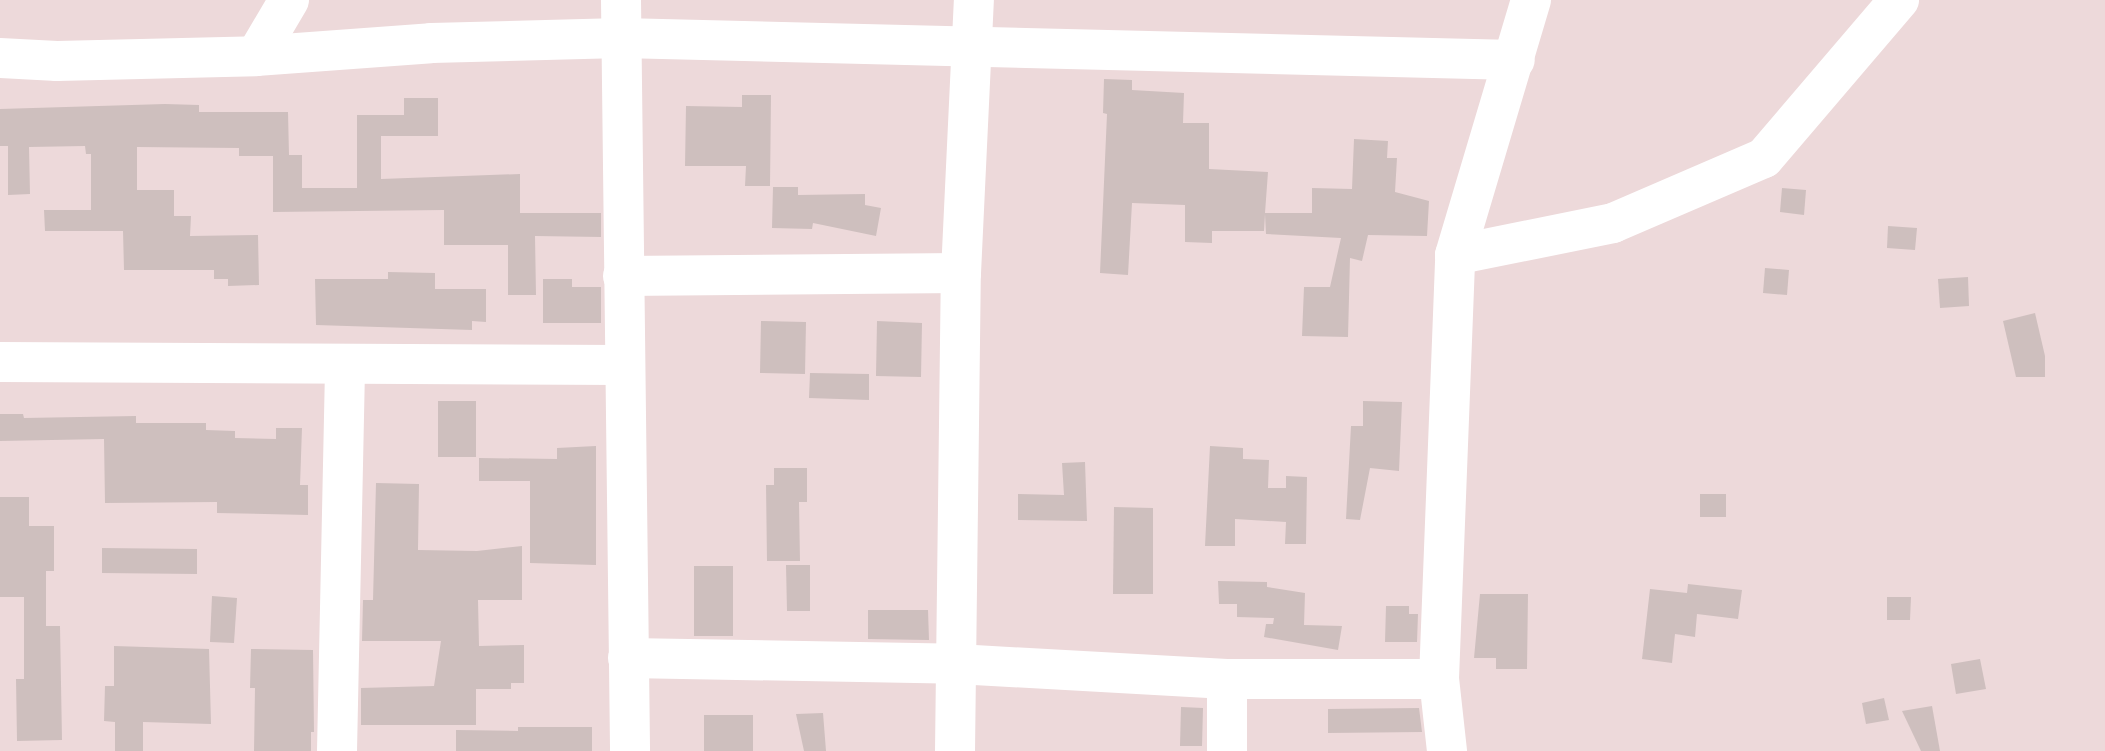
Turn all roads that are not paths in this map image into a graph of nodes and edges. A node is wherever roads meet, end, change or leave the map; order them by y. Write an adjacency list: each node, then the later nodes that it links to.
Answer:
1 (289, 0): 7 (street)
2 (974, 0): 6 (street)
3 (1531, 0): 9 (street)
4 (1899, 0): 10 (street)
5 (621, 19): 6 (street); 7 (street); 12 (street)
6 (974, 46): 9 (street); 11 (street)
7 (256, 56): 8 (street)
8 (0, 58)
9 (1515, 60): 10 (street)
10 (1455, 255): 19 (street)
11 (961, 273): 12 (street); 17 (street)
12 (623, 276): 15 (street)
13 (0, 362): 14 (street)
14 (345, 364): 15 (street); 20 (street)
15 (623, 365): 16 (street)
16 (628, 658): 17 (street); 21 (street)
17 (957, 664): 18 (street); 22 (street)
18 (1227, 679): 19 (street); 23 (street)
19 (1439, 679): 24 (street)
20 (337, 751)
21 (630, 751)
22 (955, 751)
23 (1227, 751)
24 (1447, 751)

